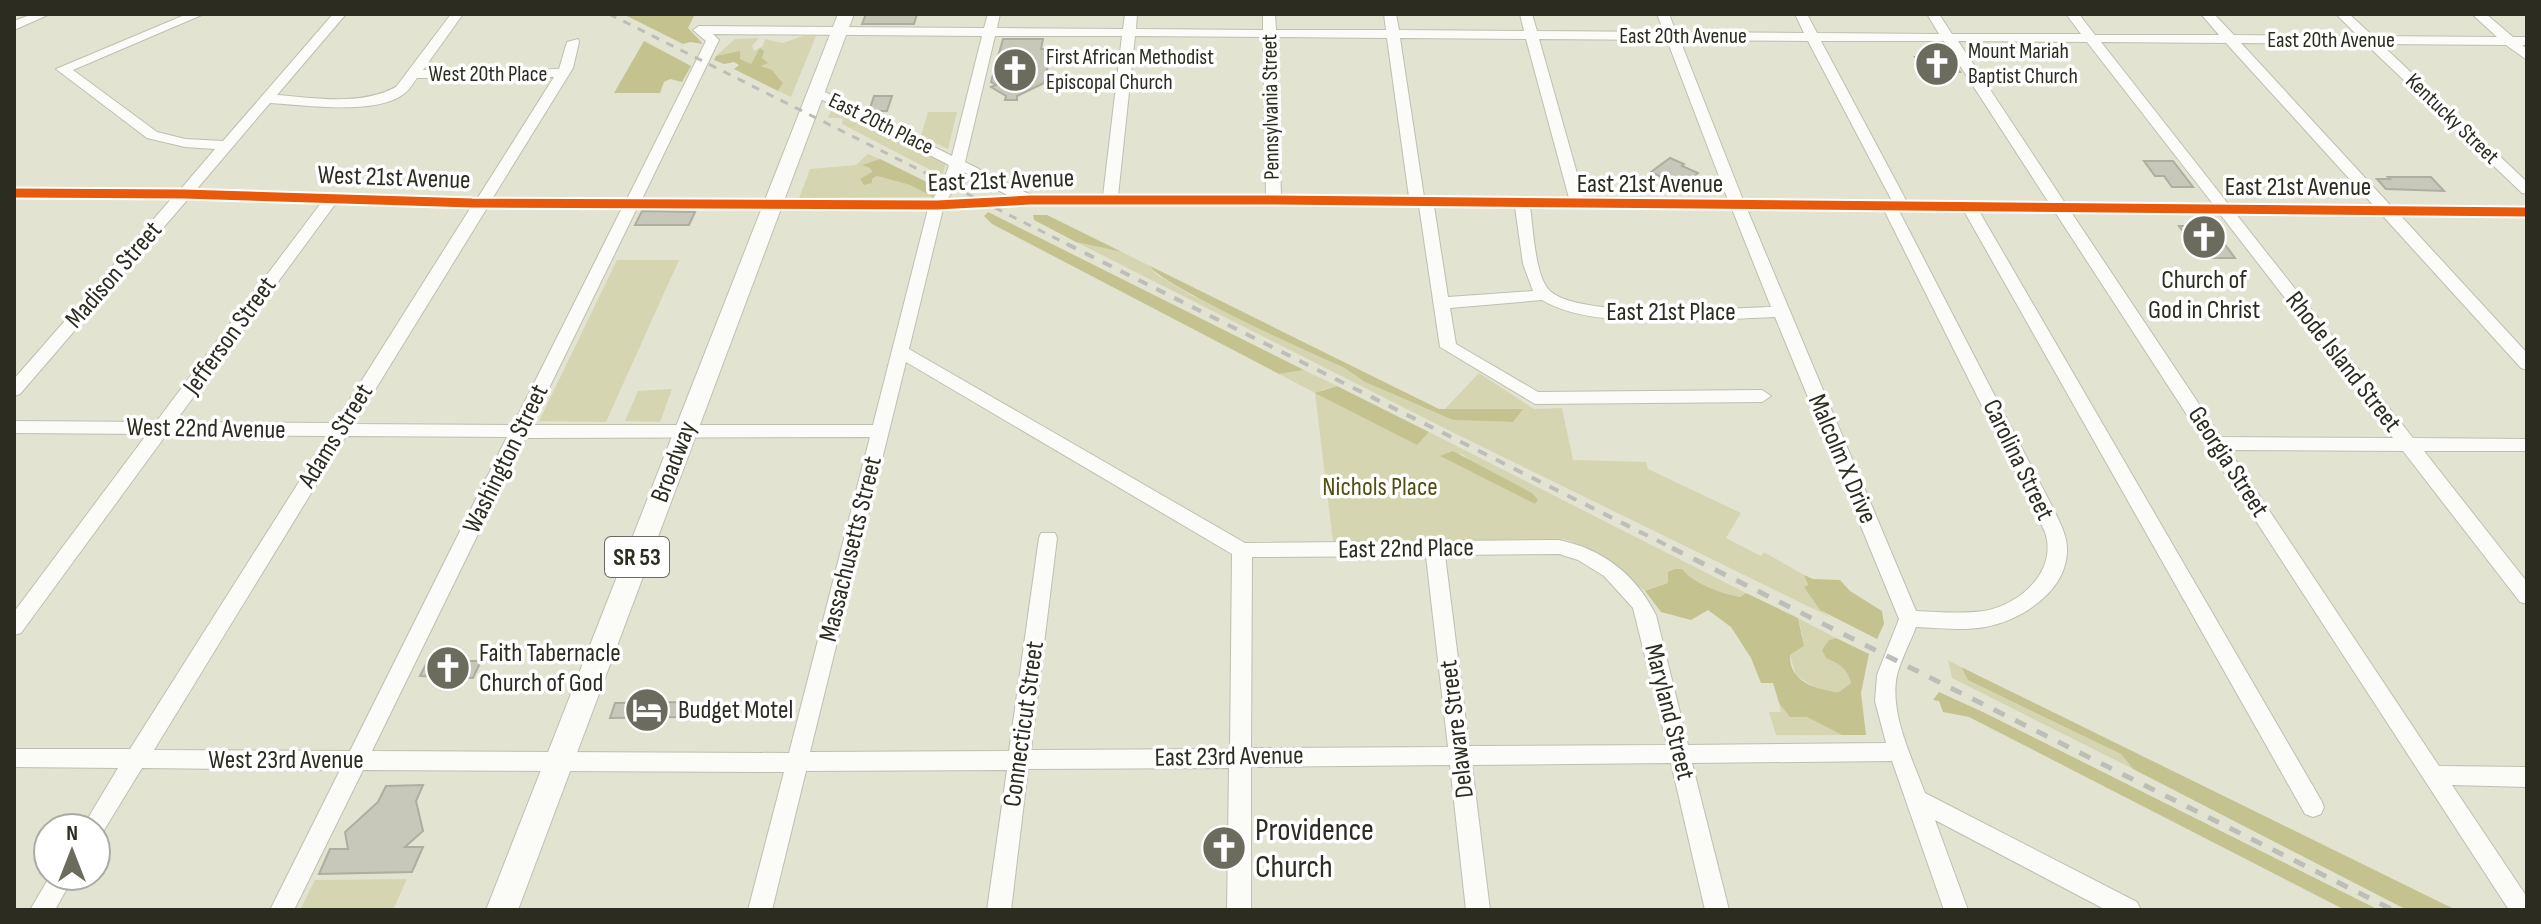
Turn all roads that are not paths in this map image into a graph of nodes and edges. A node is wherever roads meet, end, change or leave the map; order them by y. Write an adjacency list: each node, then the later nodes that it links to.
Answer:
1 (44, 14): 17 (street)
2 (198, 14): 39 (street)
3 (340, 14): 38 (street, Madison Street)
4 (457, 14): 36 (street)
5 (994, 14): 20 (street, Massachusetts Street)
6 (1131, 14): 21 (street)
7 (1269, 14): 22 (street, Pennsylvania Street)
8 (1390, 14): 23 (street)
9 (1526, 14): 24 (street)
10 (1663, 14): 25 (street, Malcolm X Drive)
11 (1801, 14): 26 (street, Carolina Street)
12 (1933, 14): 27 (street, Georgia Street)
13 (2072, 14): 28 (street, Rhode Island Street)
14 (2207, 14): 29 (street)
15 (2342, 14): 30 (street, Kentucky Street)
16 (2478, 14): 31 (street)
17 (19, 21)
18 (703, 22): 19 (street, East 20th Avenue); 51 (street, Washington Street)
19 (843, 22): 20 (street, East 20th Avenue); 37 (main road, Broadway / SR 53)
20 (990, 31): 21 (street, East 20th Avenue); 40 (street, Massachusetts Street)
21 (1129, 32): 22 (street, East 20th Avenue); 47 (street)
22 (1270, 33): 23 (street, East 20th Avenue); 48 (street, Pennsylvania Street)
23 (1393, 34): 24 (street, East 20th Avenue); 49 (street)
24 (1532, 35): 25 (street, East 20th Avenue); 54 (street)
25 (1671, 35): 26 (street, East 20th Avenue); 55 (street, Malcolm X Drive)
26 (1813, 36): 27 (street, East 20th Avenue); 56 (street, Carolina Street)
27 (1948, 37): 28 (street, East 20th Avenue); 58 (street, Georgia Street)
28 (2090, 38): 29 (street, East 20th Avenue); 59 (street, Rhode Island Street)
29 (2230, 39): 30 (street, East 20th Avenue); 60 (street)
30 (2369, 40): 31 (street, East 20th Avenue); 41 (street, Kentucky Street)
31 (2509, 41): 32 (street, East 20th Avenue); 34 (street)
32 (2527, 41)
33 (573, 42): 35 (street, Adams Street)
34 (2527, 56)
35 (563, 73): 36 (street, West 20th Place); 50 (street, Adams Street)
36 (413, 74): 38 (street)
37 (816, 93): 40 (street, East 20th Place); 53 (main road, Broadway / SR 53)
38 (266, 99): 39 (street, Madison Street)
39 (227, 145): 44 (street, Madison Street)
40 (958, 162): 42 (street, Massachusetts Street); 46 (street, East 20th Place)
41 (2527, 190)
42 (945, 192): 46 (street, East 21st Avenue); 53 (street, East 21st Avenue); 65 (street, Massachusetts Street)
43 (14, 193): 44 (street, West 21st Avenue)
44 (184, 194): 45 (street, West 21st Avenue); 67 (street, Madison Street)
45 (332, 198): 50 (street, West 21st Avenue); 70 (street, Jefferson Street)
46 (1030, 200): 47 (street, East 21st Avenue)
47 (1110, 200): 48 (street, East 21st Avenue)
48 (1274, 200): 49 (street, East 21st Avenue)
49 (1422, 202): 52 (street, East 21st Avenue); 63 (street)
50 (481, 203): 51 (street, West 21st Avenue); 71 (street, Adams Street)
51 (633, 204): 53 (street, West 21st Avenue); 73 (street, Washington Street)
52 (1522, 204): 54 (street, East 21st Avenue); 62 (street)
53 (773, 205): 74 (main road, Broadway / SR 53)
54 (1578, 205): 55 (street, East 21st Avenue)
55 (1739, 206): 56 (street, East 21st Avenue); 64 (street, Malcolm X Drive)
56 (1896, 207): 57 (street, East 21st Avenue); 83 (street, Carolina Street)
57 (1970, 208): 58 (street, East 21st Avenue); 98 (street)
58 (2063, 208): 59 (street, East 21st Avenue); 75 (street, Georgia Street)
59 (2224, 209): 60 (street, East 21st Avenue); 77 (street, Rhode Island Street)
60 (2386, 210): 61 (street, East 21st Avenue); 66 (street)
61 (2527, 212)
62 (1544, 295): 63 (street); 64 (street, East 21st Place)
63 (1442, 303): 68 (street)
64 (1781, 312): 83 (street, Malcolm X Drive)
65 (899, 351): 72 (street, Massachusetts Street); 81 (street)
66 (2527, 364)
67 (14, 390)
68 (1762, 396)
69 (14, 427): 70 (street, West 22nd Avenue)
70 (162, 428): 71 (street, West 22nd Avenue); 84 (street, Jefferson Street)
71 (340, 431): 73 (street, West 22nd Avenue); 90 (street, Adams Street)
72 (880, 431): 74 (street, West 22nd Avenue); 93 (street, Massachusetts Street)
73 (519, 432): 74 (street, West 22nd Avenue); 92 (street, Washington Street)
74 (685, 432): 94 (main road, Broadway / SR 53)
75 (2215, 443): 77 (street); 95 (street, Georgia Street)
76 (2527, 445): 77 (street)
77 (2409, 446): 82 (street, Rhode Island Street)
78 (1048, 538): 91 (street, Connecticut Street)
79 (1435, 548): 80 (street, East 22nd Place); 81 (street, East 22nd Place); 87 (street, Delaware Street)
80 (1570, 549): 85 (street, Maryland Street)
81 (1242, 550): 88 (street)
82 (2527, 596)
83 (1909, 619): 86 (street)
84 (14, 627)
85 (1679, 752): 86 (street, East 23rd Avenue); 87 (street, East 23rd Avenue); 108 (street, Maryland Street)
86 (1899, 752): 97 (street)
87 (1460, 755): 88 (street, East 23rd Avenue); 107 (street, Delaware Street)
88 (1240, 756): 91 (street, East 23rd Avenue); 106 (street)
89 (14, 758): 90 (street, West 23rd Avenue)
90 (136, 759): 92 (street, West 23rd Avenue); 99 (street, Adams Street)
91 (1019, 759): 93 (street, East 23rd Avenue); 105 (street, Connecticut Street)
92 (357, 760): 94 (street, West 23rd Avenue); 102 (street, Washington Street)
93 (798, 762): 94 (street, East 23rd Avenue); 104 (street, Massachusetts Street)
94 (558, 763): 103 (main road, Broadway / SR 53)
95 (2433, 775): 96 (street); 111 (street, Georgia Street)
96 (2527, 777)
97 (1917, 800): 109 (street); 110 (street)
98 (2313, 807)
99 (103, 812)
100 (53, 892): 101 (street)
101 (42, 910)
102 (282, 910)
103 (502, 910)
104 (760, 910)
105 (999, 910)
106 (1239, 910)
107 (1478, 910)
108 (1717, 910)
109 (1956, 910)
110 (2129, 910)
111 (2522, 910)

